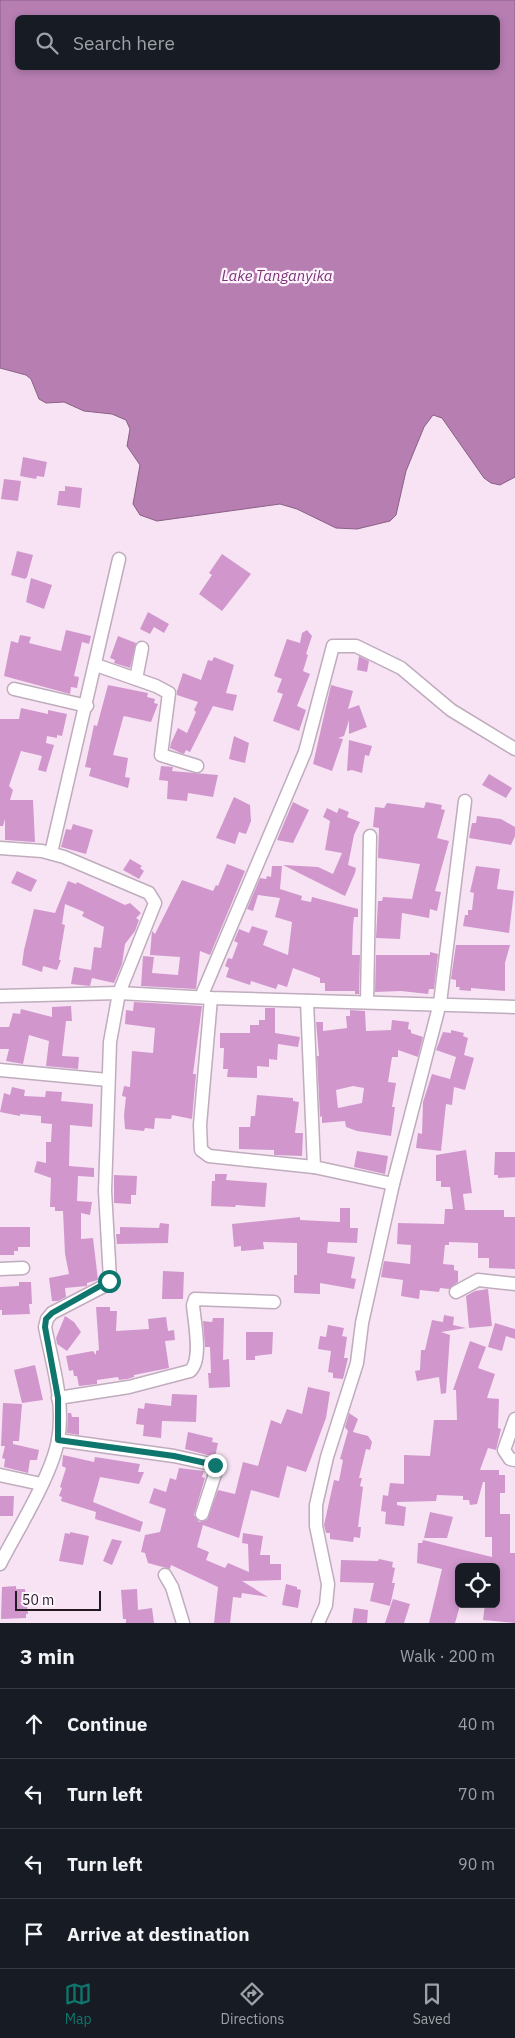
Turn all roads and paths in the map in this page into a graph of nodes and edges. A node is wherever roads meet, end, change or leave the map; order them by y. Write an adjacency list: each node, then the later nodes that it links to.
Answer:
1 (119, 559): 3 (street)
2 (142, 648): 4 (street)
3 (96, 665): 4 (street); 6 (street)
4 (136, 679): 8 (street)
5 (14, 689): 6 (street)
6 (87, 706): 12 (street)
7 (515, 749): 15 (street)
8 (197, 766)
9 (465, 801): 18 (street)
10 (370, 836): 17 (street)
11 (0, 848): 12 (street)
12 (51, 853): 13 (street)
13 (119, 993): 14 (street); 15 (street); 21 (street)
14 (0, 996)
15 (206, 997): 16 (street); 22 (street)
16 (307, 1001): 17 (street); 22 (street)
17 (367, 1002): 18 (street)
18 (440, 1003): 19 (street); 23 (street)
19 (515, 1007)
20 (0, 1070): 21 (street)
21 (108, 1080): 29 (street)
22 (314, 1168): 23 (street)
23 (393, 1184): 39 (street)
24 (23, 1268): 25 (street)
25 (0, 1269)
26 (515, 1284): 27 (street)
27 (456, 1292)
28 (274, 1302): 29 (street)
29 (58, 1398): 31 (street)
30 (515, 1419): 32 (street)
31 (58, 1440): 34 (street); 35 (street)
32 (515, 1460)
33 (0, 1475): 34 (street)
34 (41, 1484): 36 (street)
35 (202, 1514)
36 (0, 1564)
37 (165, 1576): 38 (street)
38 (183, 1623)
39 (318, 1623)

